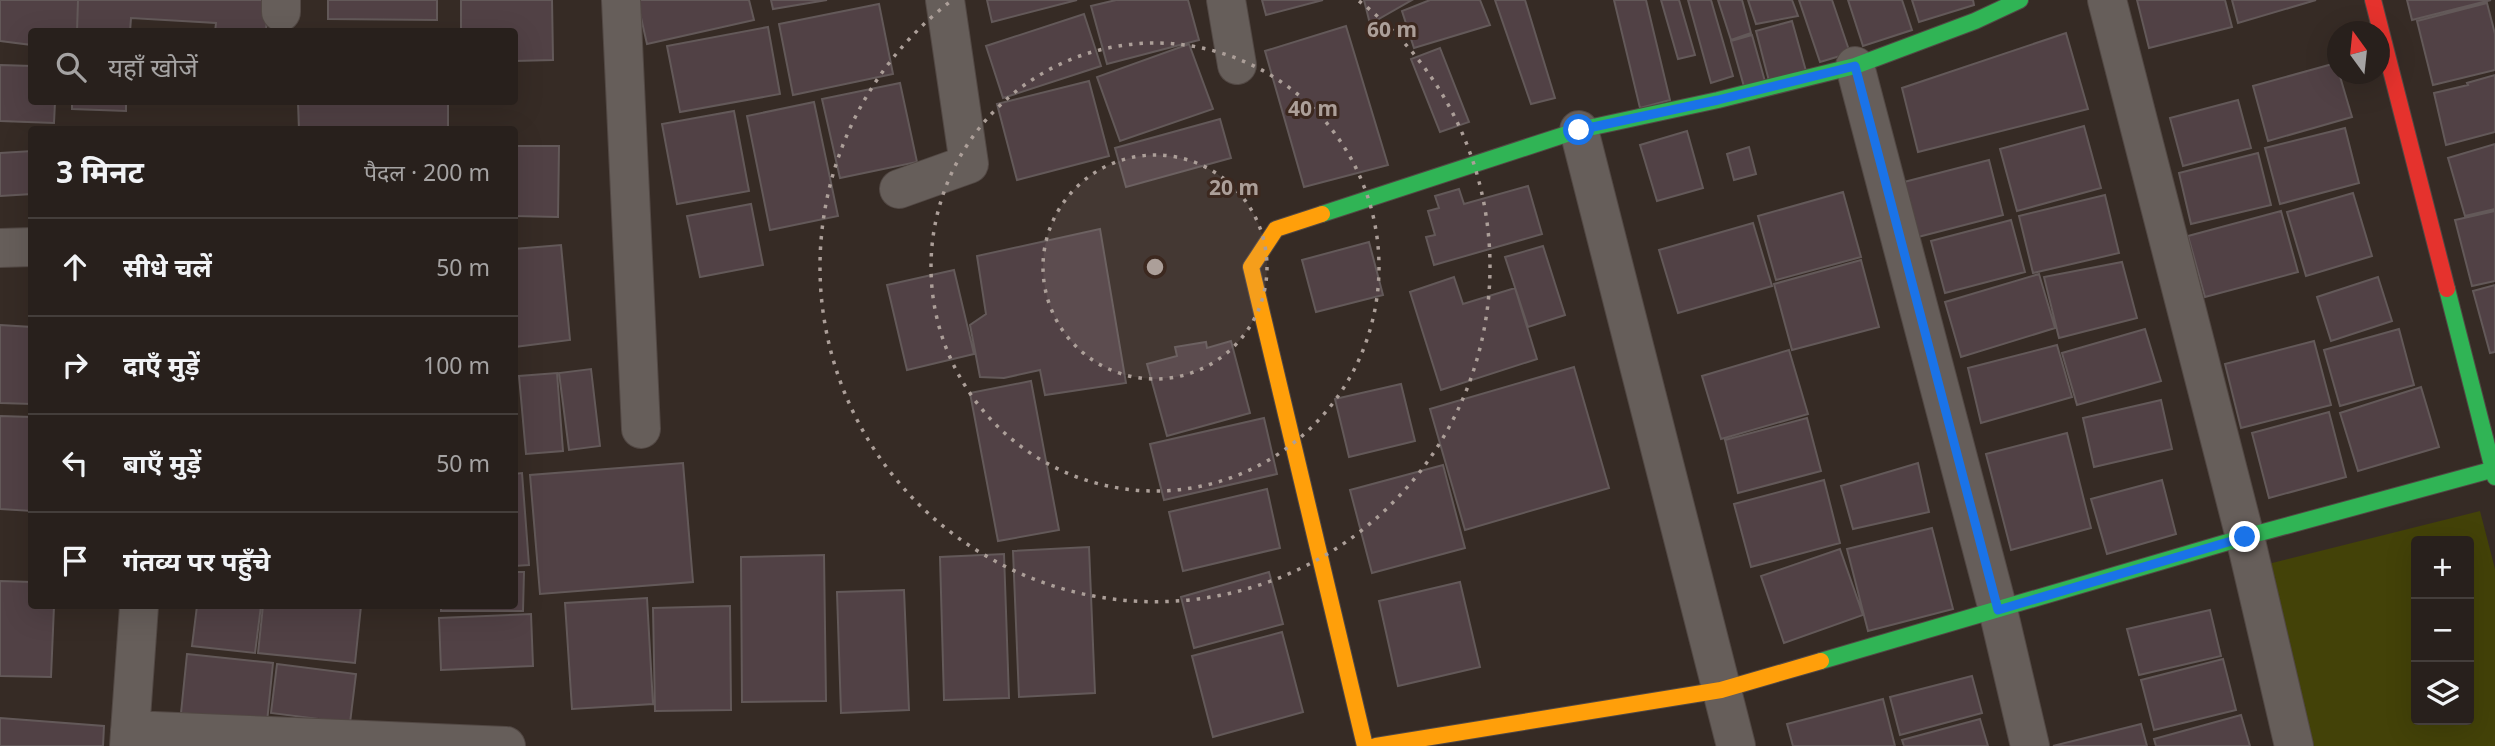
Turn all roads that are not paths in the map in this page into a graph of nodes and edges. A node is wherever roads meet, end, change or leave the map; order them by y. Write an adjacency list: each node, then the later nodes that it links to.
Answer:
1 (621, 0): 13 (street)
2 (945, 0): 10 (street)
3 (1226, 0): 7 (street)
4 (2020, 0): 8 (street)
5 (2107, 0): 15 (street)
6 (2373, 0): 14 (street)
7 (1237, 65)
8 (1855, 66): 9 (street); 17 (street)
9 (1579, 130): 18 (street); 21 (street)
10 (899, 189)
11 (28, 247): 12 (street)
12 (0, 248)
13 (640, 429)
14 (2494, 472): 15 (street)
15 (2245, 537): 17 (street); 25 (street)
16 (139, 609): 19 (street)
17 (1998, 610): 18 (street); 24 (street)
18 (1721, 690): 22 (street); 23 (street)
19 (130, 738): 20 (street)
20 (506, 746)
21 (1365, 746)
22 (1376, 746)
23 (1736, 746)
24 (2030, 746)
25 (2294, 746)

